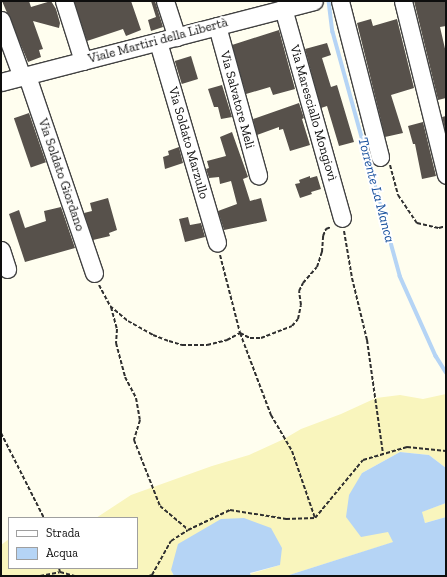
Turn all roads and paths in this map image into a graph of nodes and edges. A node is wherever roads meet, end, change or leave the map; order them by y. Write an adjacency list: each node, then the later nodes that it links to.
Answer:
1 (64, 1): 11 (street)
2 (165, 1): 9 (street)
3 (313, 1): 6 (street, Viale Martiri della Libertà)
4 (340, 1): 14 (street)
5 (403, 1): 16 (street)
6 (283, 8): 8 (street, Viale Martiri della Libertà); 17 (street, Via Maresciallo Mongiovì)
7 (1, 20): 12 (street, Via Soldato Giordano)
8 (217, 26): 9 (street, Viale Martiri della Libertà); 15 (street, Via Salvatore Meli)
9 (177, 37): 10 (street, Viale Martiri della Libertà)
10 (158, 42): 11 (street, Viale Martiri della Libertà); 19 (street, Via Soldato Marzullo)
11 (83, 61): 12 (street, Viale Martiri della Libertà)
12 (25, 76): 13 (street, Viale Martiri della Libertà); 22 (street, Via Soldato Giordano)
13 (1, 82)
14 (380, 157): 18 (path)
15 (258, 175)
16 (446, 175)
17 (342, 218): 24 (path); 27 (path)
18 (446, 226)
19 (217, 244): 24 (path)
20 (1, 250): 21 (street)
21 (7, 269)
22 (94, 273): 23 (path)
23 (110, 306): 24 (path); 30 (path)
24 (240, 333): 29 (path)
25 (1, 433): 28 (path)
26 (446, 451): 27 (path)
27 (383, 454): 29 (path)
28 (43, 517)
29 (315, 518): 30 (path)
30 (188, 530): 35 (path)
31 (59, 569): 32 (path)
32 (60, 572): 33 (path); 34 (path)
33 (40, 576)
34 (75, 576)
35 (150, 576)

